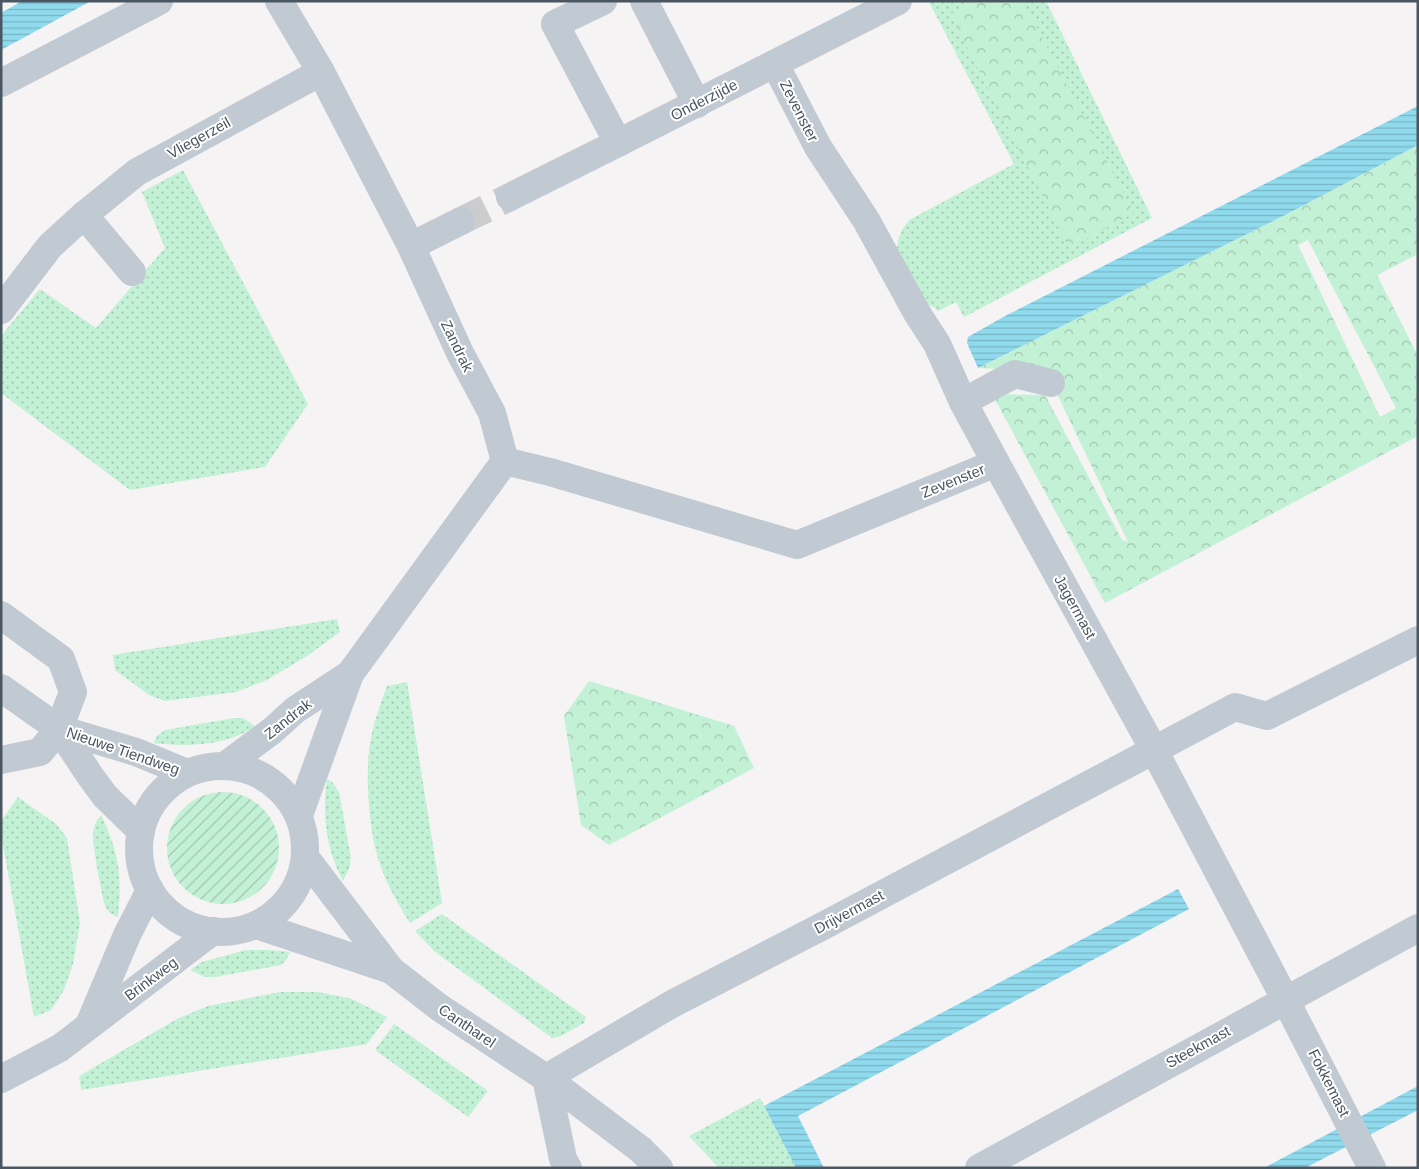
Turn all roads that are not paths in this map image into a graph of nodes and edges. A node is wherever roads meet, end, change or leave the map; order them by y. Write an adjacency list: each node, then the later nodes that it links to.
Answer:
1 (159, 1): 8 (street)
2 (279, 1): 7 (street, Zandrak)
3 (603, 1): 10 (street)
4 (644, 1): 9 (street)
5 (898, 1): 6 (street, Onderzijde)
6 (775, 64): 9 (street, Onderzijde); 18 (street, Zevenster)
7 (321, 72): 12 (street, Vliegerzeil); 14 (street, Zandrak)
8 (1, 83)
9 (697, 104): 10 (street, Onderzijde)
10 (618, 144): 11 (street, Onderzijde)
11 (510, 197)
12 (84, 215): 15 (street); 16 (street, Vliegerzeil)
13 (461, 221): 14 (street)
14 (411, 246): 19 (street, Zandrak)
15 (132, 272)
16 (1, 310)
17 (1051, 383): 18 (street)
18 (963, 402): 20 (street, Zevenster)
19 (504, 461): 20 (street, Zevenster); 23 (street, Zandrak)
20 (996, 463): 26 (street, Jagermast)
21 (1, 615): 25 (street)
22 (1418, 640): 26 (street)
23 (350, 674): 28 (street, Zandrak); 30 (street, Zandrak)
24 (1, 688): 25 (street, Nieuwe Tiendweg)
25 (59, 729): 27 (street); 29 (street, Nieuwe Tiendweg); 31 (street, Nieuwe Tiendweg)
26 (1154, 750): 38 (street, Jagermast); 40 (street, Drijvermast)
27 (1, 760)
28 (226, 765): 29 (street); 30 (street)
29 (187, 773): 31 (street)
30 (299, 815): 32 (street)
31 (141, 831): 33 (street)
32 (305, 857): 34 (street); 37 (street, Cantharel)
33 (150, 890): 36 (street); 39 (street, Brinkweg)
34 (256, 925): 36 (street); 37 (street, Cantharel)
35 (1418, 928): 38 (street, Steekmast)
36 (213, 932): 39 (street, Brinkweg)
37 (391, 970): 40 (street, Cantharel)
38 (1285, 999): 42 (street, Fokkemast); 45 (street, Steekmast)
39 (89, 1026): 41 (street, Brinkweg)
40 (546, 1078): 43 (street); 44 (street, Cantharel)
41 (1, 1079)
42 (1366, 1157)
43 (568, 1168)
44 (659, 1168)
45 (979, 1168)

